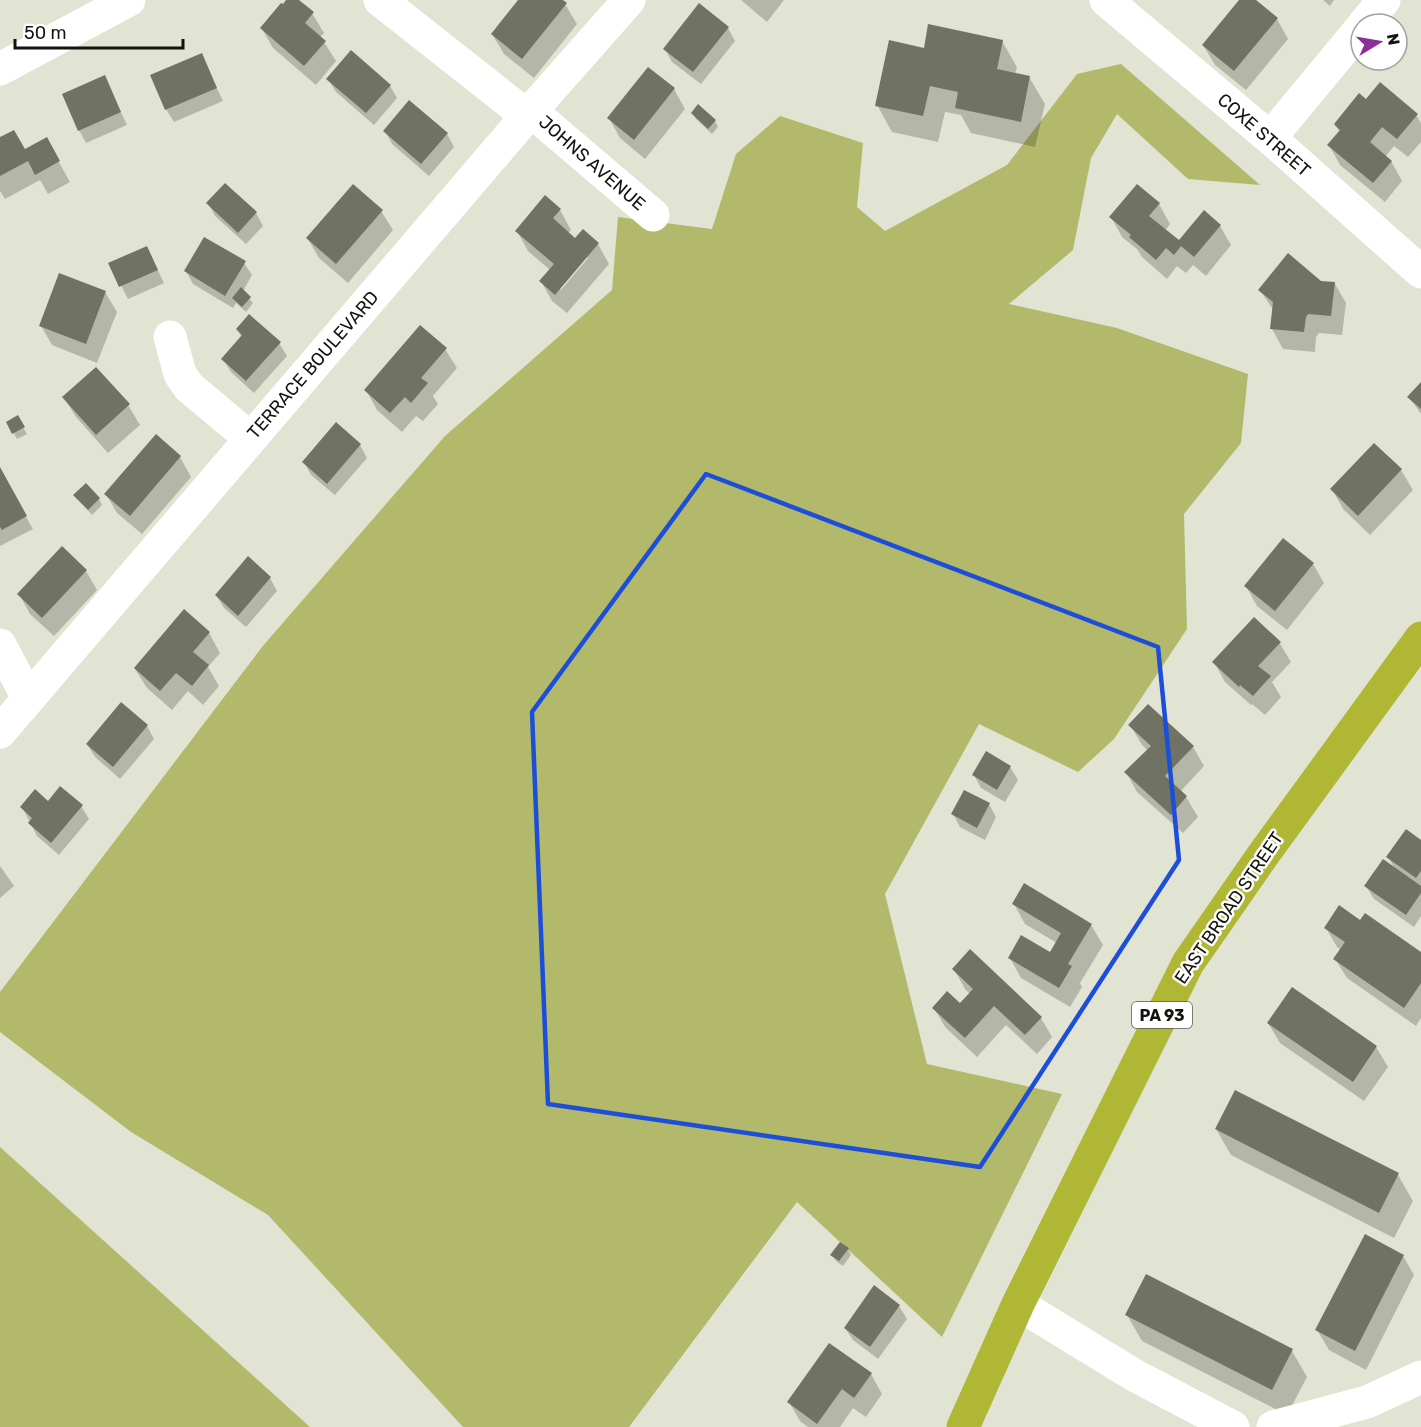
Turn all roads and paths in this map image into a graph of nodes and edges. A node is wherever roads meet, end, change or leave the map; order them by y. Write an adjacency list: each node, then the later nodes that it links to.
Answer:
1 (129, 0): 8 (street)
2 (380, 0): 9 (street, JOHNS AVENUE)
3 (629, 0): 9 (street, TERRACE BOULEVARD)
4 (1384, 0): 6 (street)
5 (1112, 2): 10 (street, COXE STREET)
6 (1374, 12)
7 (1349, 43): 10 (street)
8 (0, 69)
9 (529, 113): 11 (street, JOHNS AVENUE); 14 (street, TERRACE BOULEVARD)
10 (1270, 138): 12 (street, COXE STREET)
11 (653, 215)
12 (1415, 255)
13 (170, 337): 14 (street)
14 (250, 438): 17 (street, TERRACE BOULEVARD)
15 (1421, 638): 19 (highway, EAST BROAD STREET / PA 93)
16 (0, 645): 17 (street)
17 (28, 698): 18 (street, TERRACE BOULEVARD)
18 (0, 732)
19 (1018, 1304): 21 (highway, EAST BROAD STREET / PA 93); 22 (street)
20 (1421, 1377): 23 (street)
21 (963, 1427)
22 (1233, 1427)
23 (1272, 1427)

